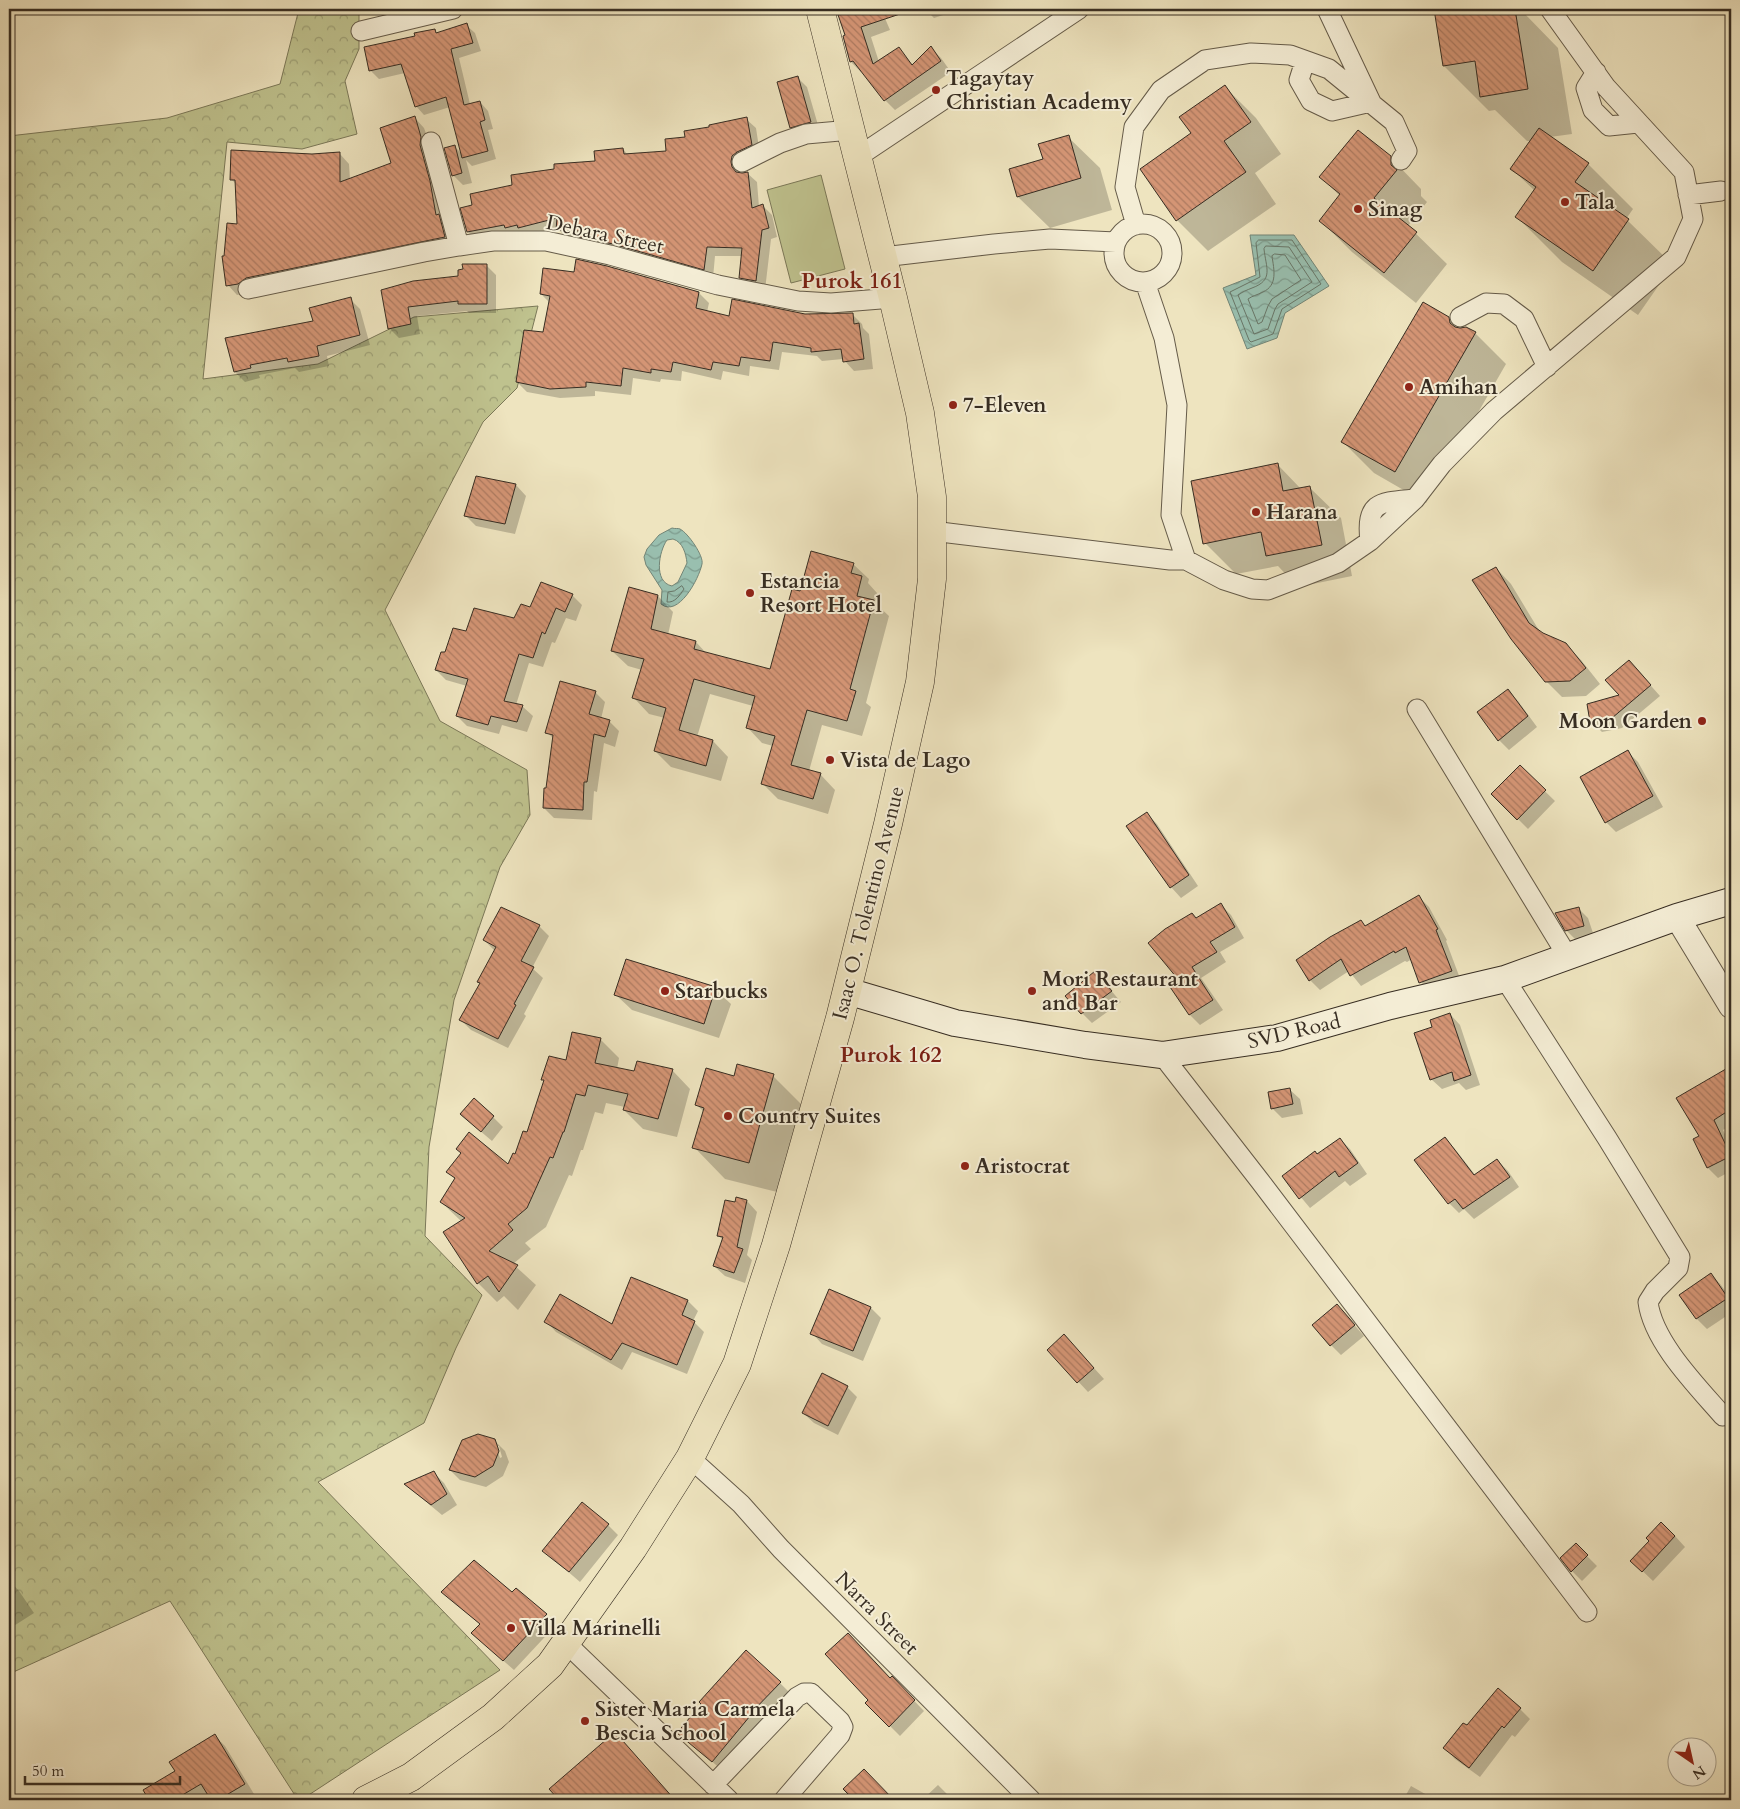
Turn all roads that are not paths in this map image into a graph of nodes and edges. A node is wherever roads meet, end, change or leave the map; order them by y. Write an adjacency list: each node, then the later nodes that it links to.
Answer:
1 (453, 9): 6 (street)
2 (820, 9): 12 (main road, Isaac O. Tolentino Avenue)
3 (1079, 9): 16 (street)
4 (1328, 9): 10 (street)
5 (1550, 9): 9 (street)
6 (434, 11): 7 (street)
7 (361, 31)
8 (1306, 61): 10 (street); 10 (street); 19 (street)
9 (1596, 72): 11 (street); 11 (street)
10 (1371, 102): 14 (street)
11 (1638, 123): 18 (street)
12 (851, 130): 15 (street); 16 (main road, Isaac O. Tolentino Avenue)
13 (431, 142): 21 (street)
14 (1401, 160)
15 (742, 162)
16 (859, 163): 22 (main road, Isaac O. Tolentino Avenue)
17 (1721, 191): 18 (street)
18 (1688, 195): 27 (street)
19 (1136, 226): 20 (street); 23 (street)
20 (1116, 242): 22 (street); 23 (street)
21 (459, 246): 24 (street, Debara Street); 25 (street, Debara Street)
22 (883, 257): 25 (main road, Isaac O. Tolentino Avenue)
23 (1144, 282): 29 (street)
24 (248, 289)
25 (893, 298): 28 (main road, Isaac O. Tolentino Avenue)
26 (1460, 317): 27 (street)
27 (1547, 367): 29 (street)
28 (932, 532): 29 (street); 35 (main road, Isaac O. Tolentino Avenue)
29 (1186, 560)
30 (1417, 709): 33 (street)
31 (1731, 901): 32 (main road, SVD Road)
32 (1677, 917): 33 (main road, SVD Road); 36 (street)
33 (1568, 957): 34 (main road, SVD Road)
34 (1505, 980): 37 (main road, SVD Road); 38 (street)
35 (847, 991): 37 (main road, SVD Road); 39 (main road, Isaac O. Tolentino Avenue)
36 (1731, 1006)
37 (1162, 1056): 40 (street)
38 (1723, 1416)
39 (690, 1458): 41 (main road, Isaac O. Tolentino Avenue); 46 (street, Narra Street)
40 (1586, 1612)
41 (566, 1643): 42 (street); 43 (main road, Isaac O. Tolentino Avenue)
42 (713, 1785): 44 (street); 45 (street)
43 (366, 1800)
44 (729, 1800)
45 (784, 1800)
46 (1031, 1800)

